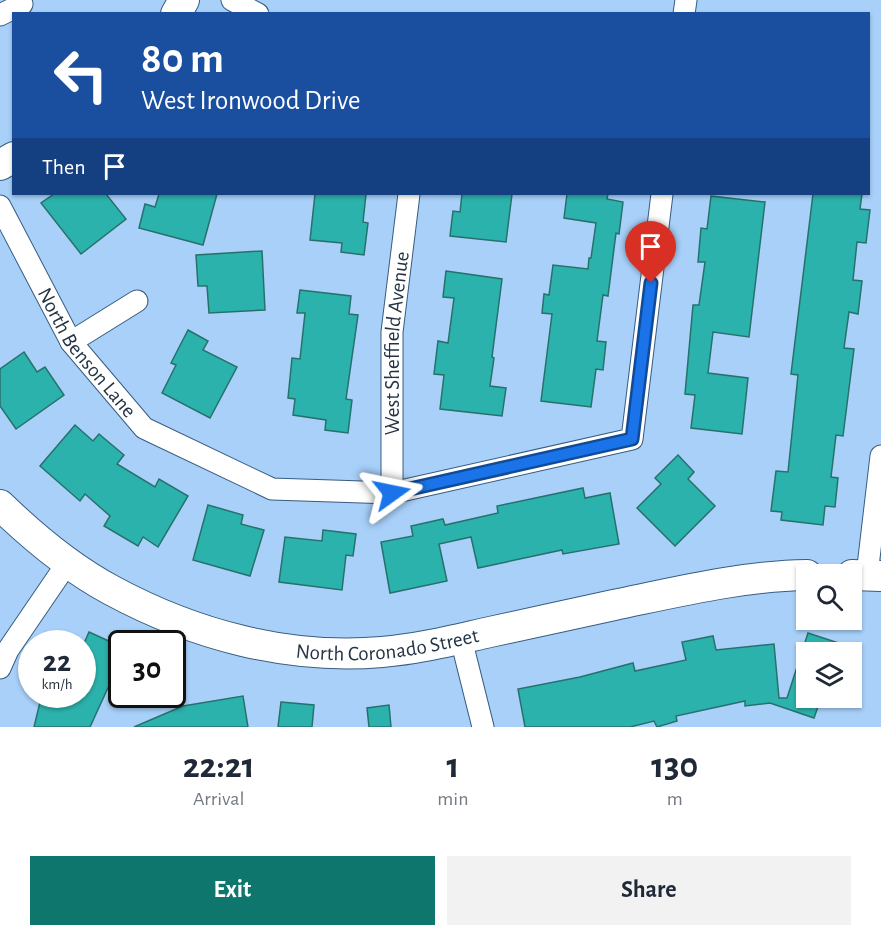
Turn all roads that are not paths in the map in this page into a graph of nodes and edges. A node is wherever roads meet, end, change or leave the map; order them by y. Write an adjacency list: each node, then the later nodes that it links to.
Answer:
1 (232, 0): 3 (street)
2 (22, 4): 4 (street)
3 (254, 12)
4 (0, 15)
5 (409, 195): 11 (street, West Sheffield Avenue)
6 (662, 195): 11 (street, North Benson Lane)
7 (0, 206): 9 (street, North Benson Lane)
8 (137, 301): 9 (street)
9 (71, 342): 11 (street, North Benson Lane)
10 (881, 456): 14 (street)
11 (392, 493)
12 (0, 505): 13 (street, North Coronado Street)
13 (68, 562): 16 (street, North Coronado Street); 17 (street)
14 (867, 575)
15 (796, 576): 16 (street, North Coronado Street)
16 (461, 639): 18 (street)
17 (0, 668)
18 (483, 727)

